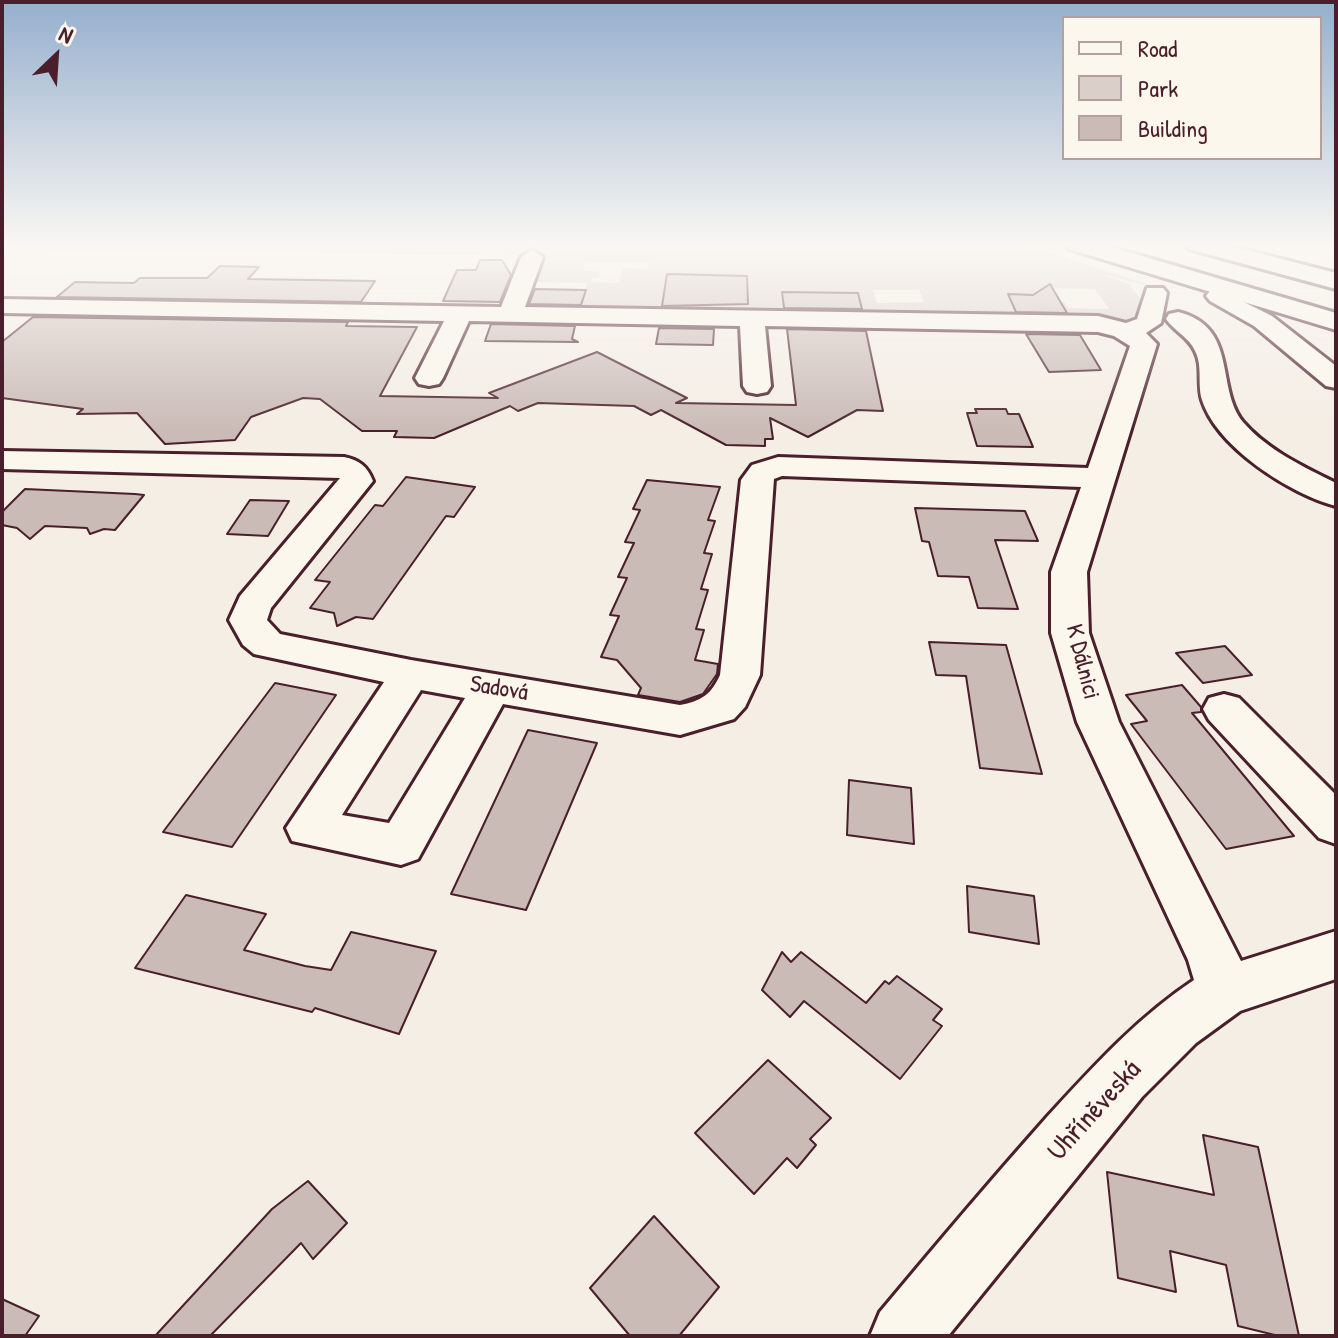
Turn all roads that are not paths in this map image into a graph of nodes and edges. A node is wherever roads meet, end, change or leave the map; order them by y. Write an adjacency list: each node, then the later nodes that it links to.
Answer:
1 (24, 306): 7 (street)
2 (514, 306): 8 (street)
3 (1152, 306): 12 (street)
4 (1237, 306): 15 (street)
5 (1248, 306): 13 (highway)
6 (1285, 306): 11 (highway)
7 (459, 315): 8 (street); 14 (street)
8 (510, 316): 10 (street)
9 (1178, 319): 19 (street)
10 (752, 321): 12 (street); 16 (street)
11 (1336, 322)
12 (1126, 332): 18 (street, K Dálnici)
13 (1336, 337)
14 (429, 378)
15 (1336, 380)
16 (757, 386)
17 (2, 460): 20 (street, Sadová)
18 (1098, 478): 21 (street, Sadová); 25 (street, K Dálnici)
19 (1329, 486)
20 (411, 674): 21 (street, Sadová); 21 (street)
21 (492, 687)
22 (1224, 709): 23 (street)
23 (1336, 825)
24 (1336, 955): 25 (street, Uhříněveská)
25 (1224, 991): 26 (street, Uhříněveská)
26 (904, 1336)

